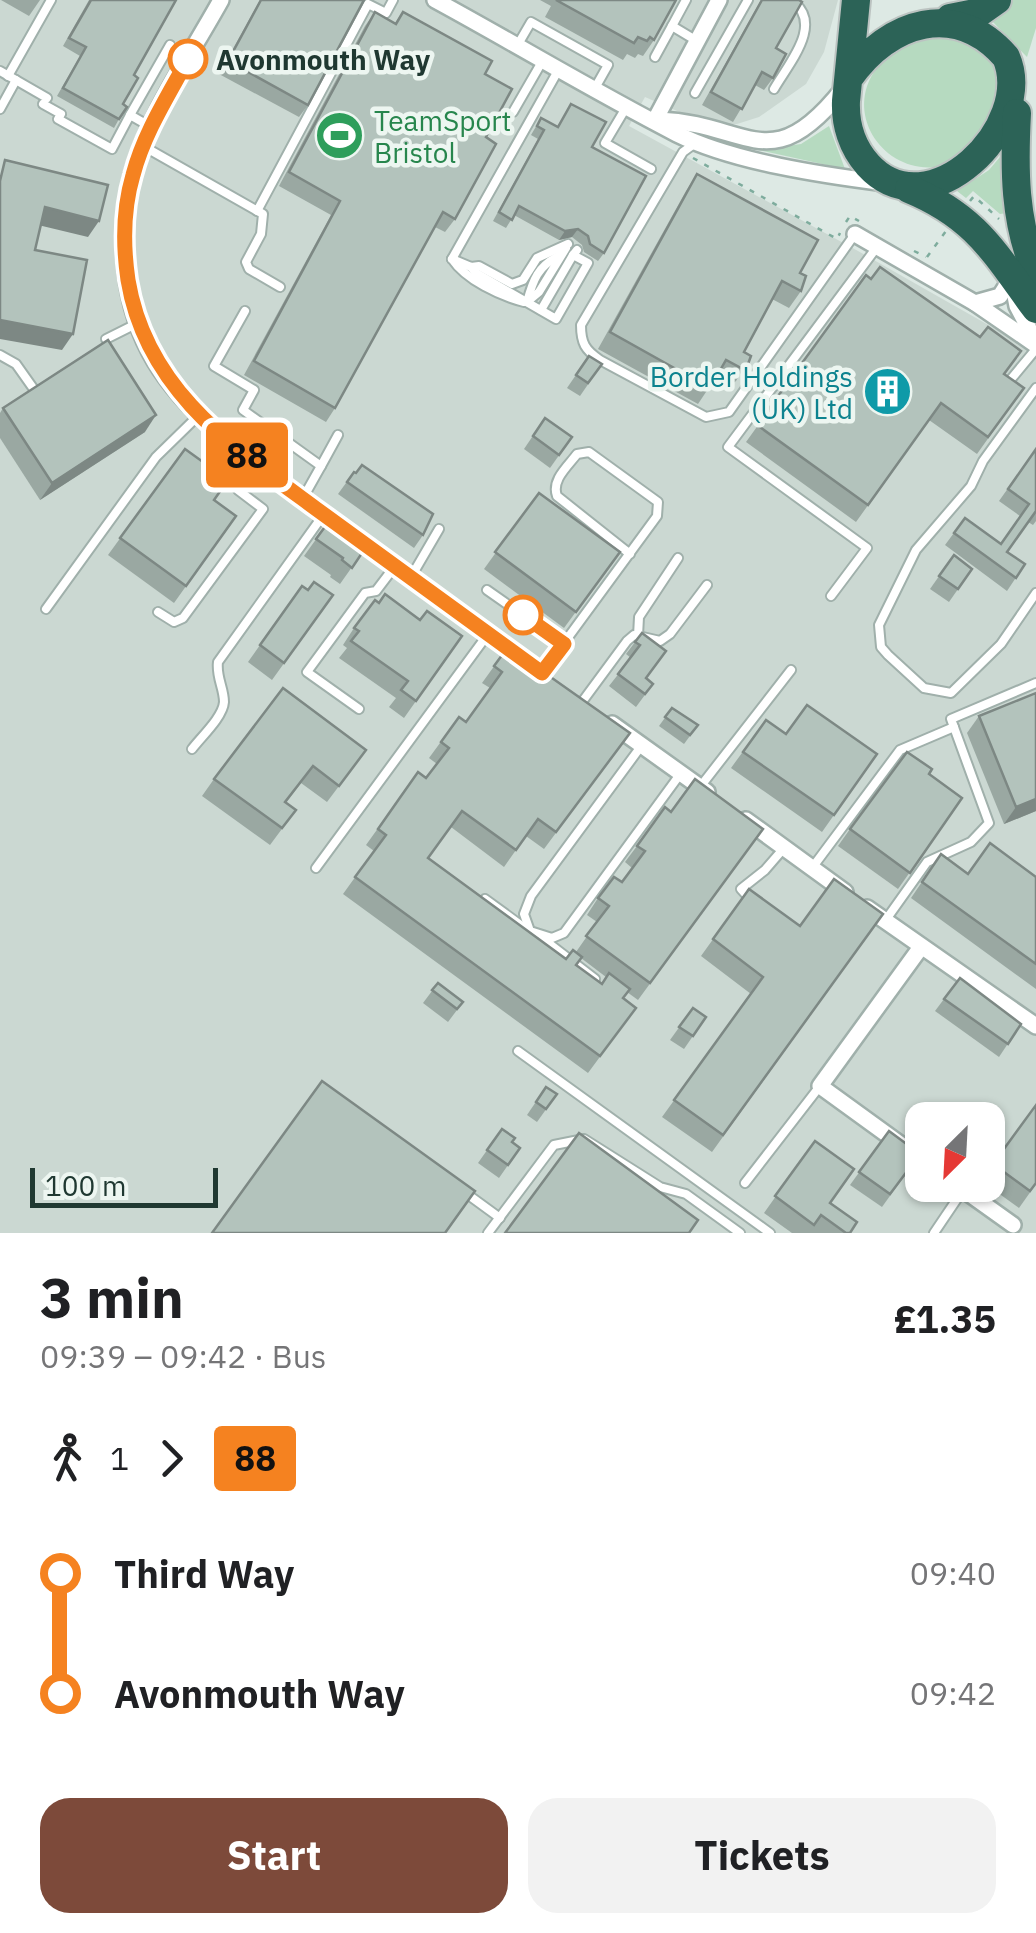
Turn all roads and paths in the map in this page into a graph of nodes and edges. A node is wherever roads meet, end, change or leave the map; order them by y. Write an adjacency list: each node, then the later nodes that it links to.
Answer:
1 (51, 0): 23 (lane)
2 (221, 0): 34 (street)
3 (393, 0): 40 (lane)
4 (435, 0): 12 (street)
5 (686, 0): 14 (lane)
6 (718, 0): 17 (street)
7 (748, 0): 21 (lane)
8 (791, 0): 26 (lane)
9 (856, 0): 24 (highway)
10 (914, 0): 13 (highway)
11 (997, 0): 13 (highway)
12 (454, 4): 16 (street)
13 (945, 18): 24 (highway); 29 (highway)
14 (672, 26): 17 (lane); 18 (lane)
15 (170, 45): 32 (lane)
16 (517, 46): 20 (street); 25 (lane)
17 (694, 47): 21 (lane); 33 (street)
18 (655, 57)
19 (1036, 58): 29 (highway)
20 (543, 60): 22 (street); 31 (lane)
21 (711, 65): 27 (lane)
22 (559, 68): 25 (street); 45 (lane)
23 (8, 76): 30 (lane); 32 (lane)
24 (848, 81): 33 (street); 39 (highway)
25 (596, 88): 28 (street)
26 (774, 90)
27 (695, 94)
28 (627, 106): 33 (street); 38 (lane)
29 (1019, 106): 39 (highway); 47 (highway)
30 (0, 109)
31 (514, 112)
32 (130, 116): 34 (lane)
33 (655, 120): 35 (street)
34 (151, 128): 36 (street)
35 (698, 142): 37 (lane); 39 (street)
36 (143, 146): 40 (lane); 54 (street)
37 (682, 152): 41 (path); 41 (lane)
38 (651, 169)
39 (900, 186): 47 (highway)
40 (257, 211): 48 (lane)
41 (860, 229): 42 (street)
42 (878, 247): 50 (street); 79 (lane)
43 (911, 249): 44 (path)
44 (926, 257)
45 (452, 259): 46 (lane); 49 (lane)
46 (472, 267): 49 (lane); 49 (lane)
47 (1024, 275): 50 (street); 51 (highway); 56 (street)
48 (280, 287)
49 (526, 302): 53 (lane)
50 (974, 303): 56 (street)
51 (1036, 309)
52 (245, 310): 66 (lane)
53 (540, 310): 53 (lane)
54 (138, 324): 55 (lane); 61 (street)
55 (106, 340)
56 (1036, 345): 60 (lane)
57 (0, 355): 58 (lane)
58 (33, 388)
59 (1036, 388): 78 (lane)
60 (1003, 390)
61 (200, 414): 63 (lane); 65 (street)
62 (338, 435): 66 (lane)
63 (166, 446): 64 (lane); 80 (lane)
64 (176, 453)
65 (257, 464): 68 (lane); 69 (street)
66 (321, 466): 69 (lane)
67 (225, 481): 68 (lane)
68 (238, 490): 81 (lane)
69 (303, 498): 70 (street)
70 (324, 514): 74 (street); 91 (lane)
71 (439, 529): 75 (lane)
72 (630, 554): 72 (lane); 84 (lane)
73 (678, 558): 83 (lane)
74 (394, 566): 75 (street); 88 (lane)
75 (411, 577): 82 (street)
76 (707, 585): 83 (lane)
77 (486, 590): 84 (lane)
78 (1036, 593)
79 (831, 596)
80 (46, 610)
81 (158, 612)
82 (488, 634): 87 (street); 95 (lane)
83 (638, 636): 87 (lane)
84 (564, 644): 87 (lane)
85 (790, 670): 93 (lane)
86 (1036, 682): 89 (lane)
87 (562, 688): 90 (street)
88 (359, 710)
89 (954, 726): 96 (lane); 99 (lane)
90 (642, 745): 92 (street); 100 (lane)
91 (192, 749)
92 (681, 773): 93 (street); 100 (lane)
93 (700, 787): 94 (street)
94 (784, 848): 96 (street); 98 (lane)
95 (316, 868)
96 (812, 868): 99 (street)
97 (470, 889): 100 (lane)
98 (757, 904)
99 (885, 921): 101 (street)
100 (534, 934): 102 (lane)
101 (921, 946): 103 (street); 105 (street)
102 (608, 988)
103 (1036, 1026)
104 (518, 1052): 115 (lane)
105 (820, 1086): 106 (street); 107 (lane)
106 (905, 1148)
107 (744, 1183)
108 (453, 1184): 111 (lane)
109 (952, 1202): 116 (lane)
110 (981, 1202): 112 (street)
111 (500, 1218): 113 (lane); 114 (lane)
112 (1013, 1225)
113 (488, 1233)
114 (740, 1233)
115 (770, 1233)
116 (934, 1233)

